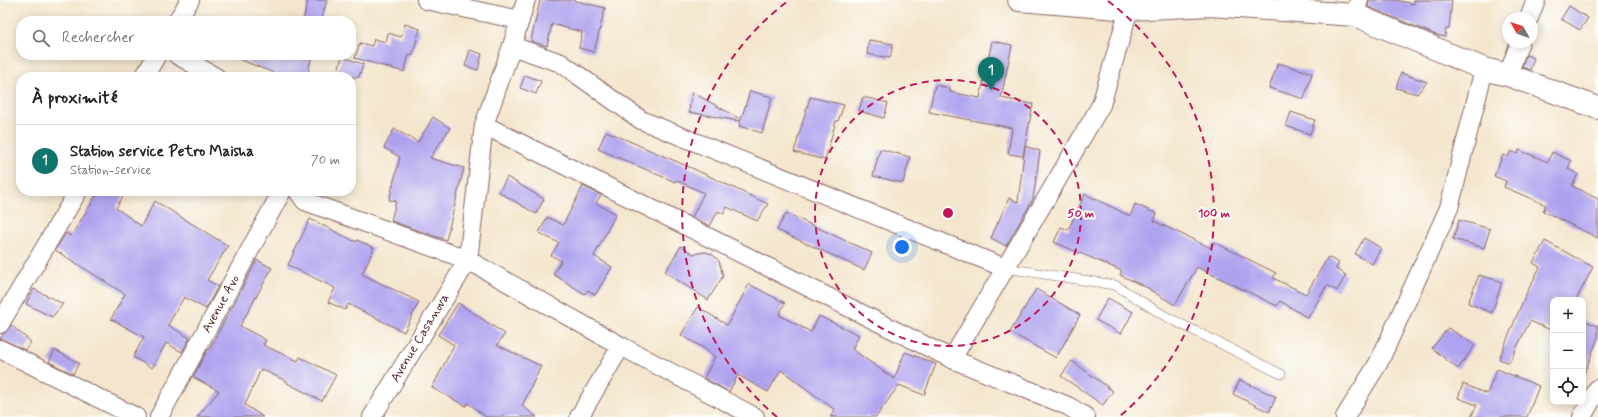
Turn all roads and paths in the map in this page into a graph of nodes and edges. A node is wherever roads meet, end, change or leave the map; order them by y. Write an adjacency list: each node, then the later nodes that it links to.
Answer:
1 (190, 0): 10 (street)
2 (426, 0): 11 (street)
3 (526, 0): 11 (street)
4 (1019, 0): 8 (main road)
5 (1536, 0): 9 (street)
6 (1210, 2): 7 (main road); 8 (main road)
7 (1357, 8): 16 (main road)
8 (1129, 9): 26 (street)
9 (1531, 12)
10 (180, 16)
11 (520, 20): 12 (street)
12 (512, 46): 21 (street); 26 (street)
13 (1518, 48): 19 (street)
14 (154, 60): 17 (street)
15 (186, 60): 18 (street)
16 (1484, 69): 19 (main road); 39 (street)
17 (147, 72)
18 (207, 72)
19 (1508, 74): 20 (main road)
20 (1598, 108)
21 (484, 125): 25 (street); 30 (street)
22 (75, 196): 27 (street)
23 (279, 196): 34 (street, Avenue Avo)
24 (302, 196): 25 (street)
25 (468, 260): 28 (street); 35 (street, Avenue Casanova)
26 (1005, 268): 30 (street); 31 (lane)
27 (0, 324)
28 (622, 346): 36 (street); 37 (street)
29 (0, 349): 33 (street)
30 (952, 359): 38 (street)
31 (1281, 374)
32 (1598, 388): 40 (street)
33 (136, 417)
34 (159, 417)
35 (372, 417)
36 (580, 417)
37 (755, 417)
38 (1086, 417)
39 (1344, 417)
40 (1582, 417)

